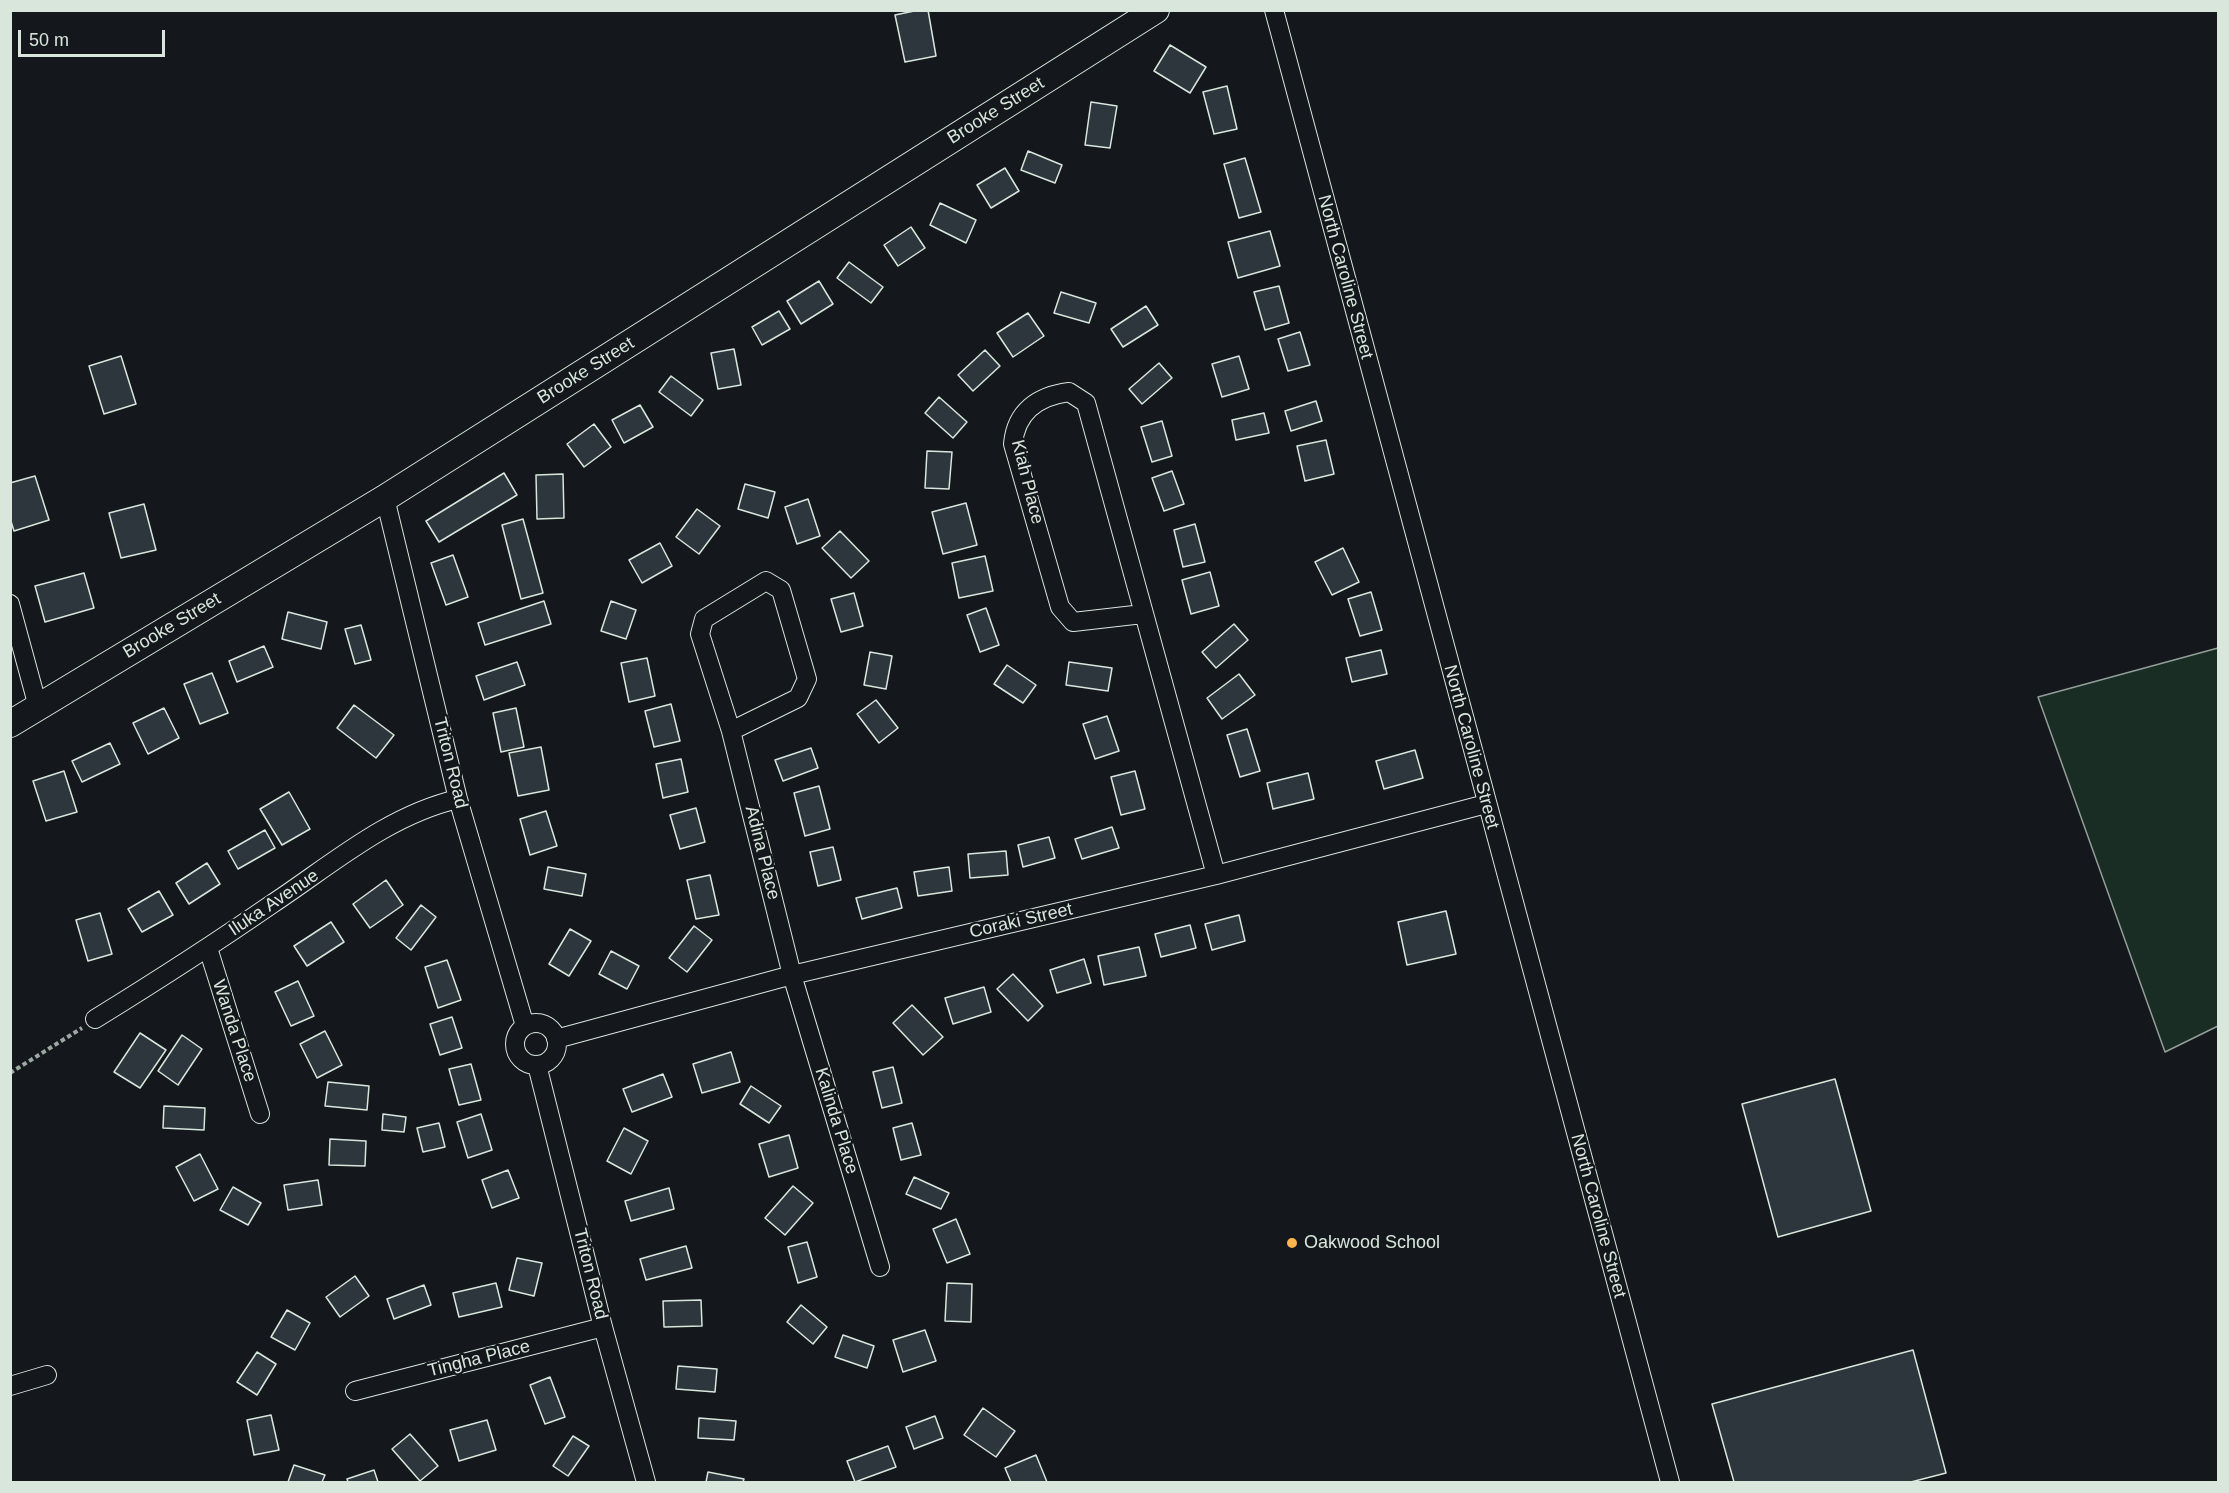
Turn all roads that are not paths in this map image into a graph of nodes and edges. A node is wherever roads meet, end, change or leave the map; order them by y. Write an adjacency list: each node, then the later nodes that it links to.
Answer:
1 (1156, 10): 3 (street, Brooke Street)
2 (1274, 10): 10 (street, North Caroline Street)
3 (385, 498): 6 (street, Brooke Street); 9 (street, Triton Road)
4 (10, 604): 6 (street)
5 (1143, 614): 5 (street, Kiah Place); 11 (street, Kiah Place)
6 (38, 707): 7 (street, Brooke Street)
7 (10, 724)
8 (731, 730): 8 (street, Adina Place); 13 (street, Adina Place)
9 (458, 800): 12 (street, Iluka Avenue); 15 (street, Triton Road)
10 (1486, 804): 11 (street, Coraki Street); 24 (street, North Caroline Street)
11 (1216, 874): 13 (street, Coraki Street)
12 (208, 948): 14 (street, Iluka Avenue); 18 (street, Wanda Place)
13 (792, 975): 16 (street, Coraki Street); 19 (street, Kalinda Place)
14 (95, 1020)
15 (525, 1026): 16 (street); 17 (street)
16 (556, 1039): 17 (street)
17 (537, 1065): 20 (street, Triton Road)
18 (260, 1114)
19 (880, 1267)
20 (603, 1327): 23 (street, Tingha Place); 25 (street, Triton Road)
21 (47, 1375): 22 (street)
22 (10, 1386)
23 (355, 1391)
24 (1663, 1481)
25 (646, 1482)

